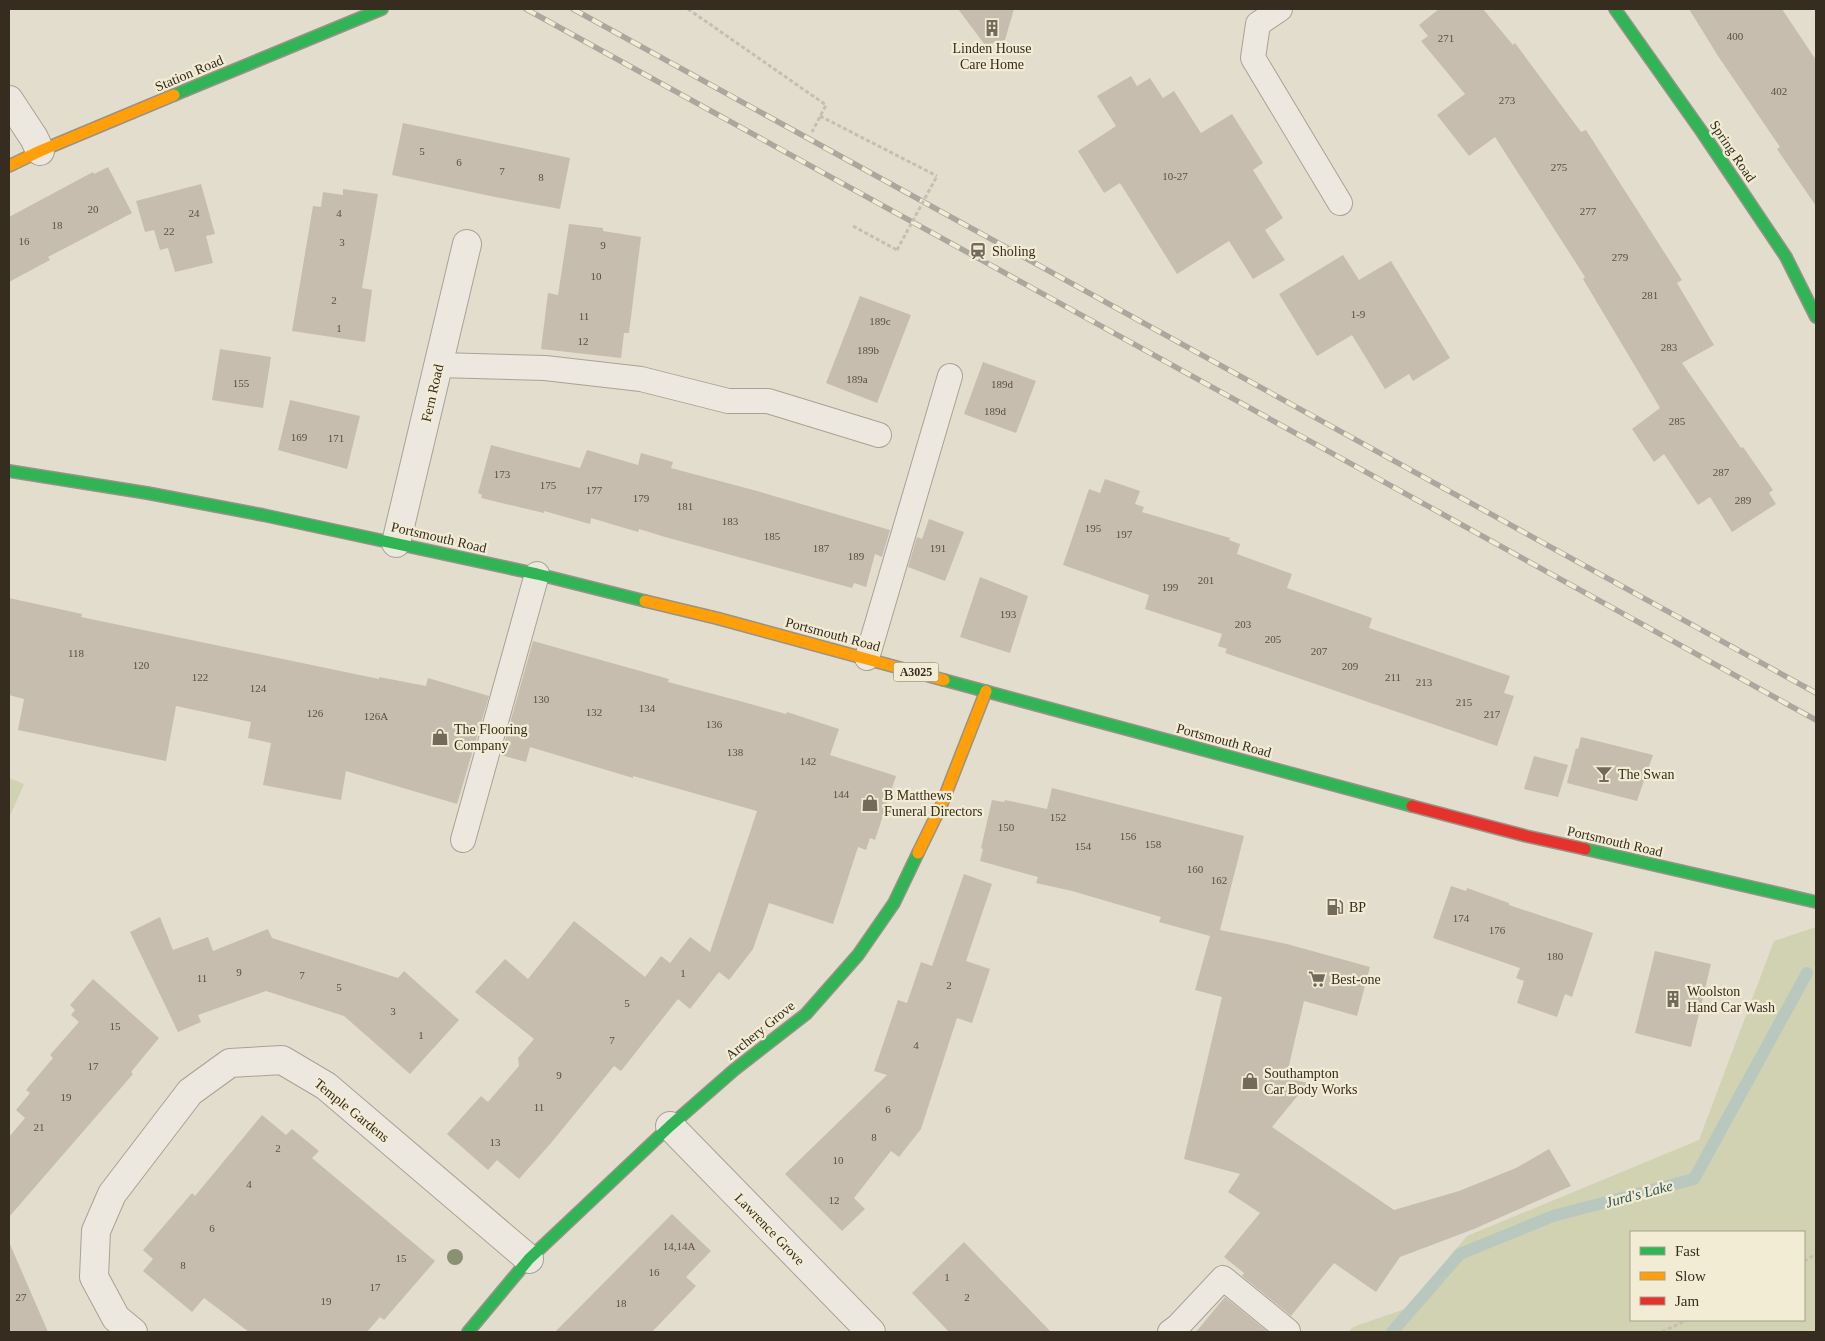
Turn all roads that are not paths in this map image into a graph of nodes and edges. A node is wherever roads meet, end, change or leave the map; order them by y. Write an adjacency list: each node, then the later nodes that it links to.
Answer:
1 (382, 9): 5 (main road, Station Road)
2 (1280, 9): 7 (lane)
3 (1615, 9): 9 (main road, Spring Road)
4 (10, 102): 5 (street)
5 (40, 151): 6 (main road, Station Road)
6 (9, 166)
7 (1340, 203)
8 (468, 244): 10 (street, Fern Road)
9 (1816, 317)
10 (438, 365): 12 (lane); 14 (street, Fern Road)
11 (950, 376): 16 (lane)
12 (879, 435)
13 (9, 471): 14 (main road, Portsmouth Road / A3025)
14 (396, 543): 15 (main road, Portsmouth Road / A3025)
15 (537, 574): 16 (main road, Portsmouth Road / A3025); 18 (lane)
16 (867, 658): 17 (main road, Portsmouth Road / A3025)
17 (986, 691): 19 (main road, Portsmouth Road / A3025); 20 (main road, Archery Grove)
18 (463, 840)
19 (1816, 902)
20 (670, 1126): 21 (main road, Archery Grove); 25 (street, Lawrence Grove)
21 (529, 1259): 23 (street, Temple Gardens); 24 (main road, Archery Grove)
22 (1288, 1331): 26 (lane)
23 (133, 1332)
24 (468, 1332)
25 (871, 1332)
26 (1170, 1332)

